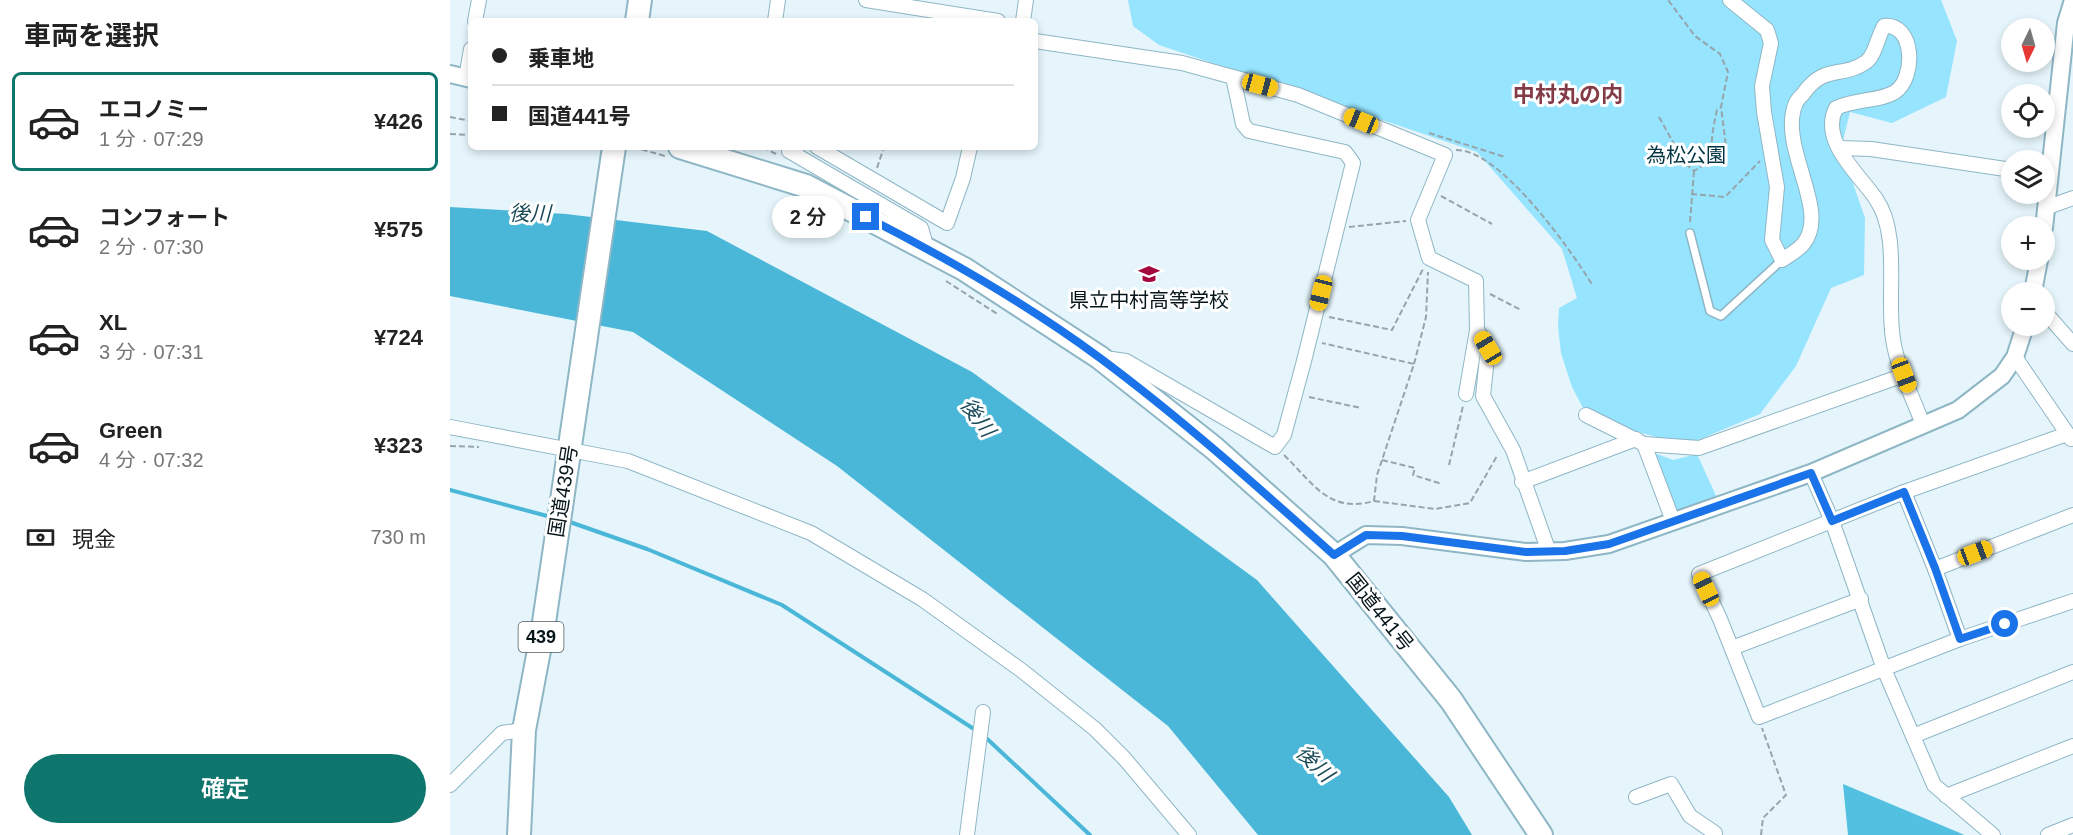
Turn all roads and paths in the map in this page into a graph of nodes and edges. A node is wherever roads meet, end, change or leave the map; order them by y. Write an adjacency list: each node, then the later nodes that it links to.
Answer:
1 (479, 0): 10 (street)
2 (640, 0): 11 (highway)
3 (778, 0): 12 (street)
4 (866, 0): 9 (street)
5 (1026, 0): 14 (street)
6 (1668, 0): 19 (path)
7 (1730, 0): 32 (street)
8 (2073, 0): 33 (street)
9 (948, 6): 13 (street)
10 (476, 18)
11 (637, 18)
12 (775, 18)
13 (988, 18)
14 (1023, 18)
15 (1038, 41): 18 (street)
16 (468, 58): 17 (street)
17 (462, 77)
18 (1233, 77): 35 (street); 48 (street)
19 (1721, 107): 36 (path); 36 (path)
20 (450, 117): 22 (path)
21 (1659, 117): 38 (path)
22 (468, 120)
23 (450, 134): 24 (path)
24 (468, 135)
25 (1839, 148): 37 (street); 52 (street); 67 (street)
26 (614, 150): 76 (highway, 国道439号 / 439)
27 (657, 150): 34 (path)
28 (793, 150): 50 (street)
29 (822, 150): 39 (street)
30 (883, 150): 39 (path)
31 (969, 150): 39 (street)
32 (1771, 150): 41 (path); 52 (street)
33 (2051, 150)
34 (673, 152): 50 (highway, 国道441号)
35 (1445, 155): 40 (street); 54 (path)
36 (1713, 160): 38 (path)
37 (2001, 168)
38 (1694, 171): 41 (path)
39 (873, 180)
40 (1431, 190): 46 (street); 47 (path)
41 (1691, 194): 49 (path)
42 (2073, 198): 44 (street)
43 (2048, 204): 44 (street)
44 (2048, 207): 45 (street)
45 (2046, 216)
46 (1418, 220): 48 (path); 51 (street)
47 (1492, 224)
48 (1337, 229): 57 (street)
49 (1690, 233): 52 (lane)
50 (927, 249): 64 (highway, 国道441号)
51 (1429, 258): 55 (street); 57 (path); 66 (path)
52 (1782, 260)
53 (943, 279): 58 (path)
54 (1593, 286)
55 (1477, 288): 56 (path); 60 (street)
56 (1521, 310)
57 (1316, 314): 62 (street)
58 (1000, 315)
59 (2055, 323): 63 (street)
60 (1477, 330): 69 (street); 82 (street)
61 (2022, 336): 65 (street)
62 (1310, 340): 66 (path); 68 (street)
63 (2073, 344)
64 (1099, 357): 77 (street); 90 (highway, 国道441号)
65 (2015, 357): 72 (street); 74 (street)
66 (1414, 364): 79 (path)
67 (1904, 375): 72 (street); 75 (street)
68 (1294, 394): 70 (path); 77 (street)
69 (1466, 394): 80 (path)
70 (1361, 408)
71 (1586, 415): 75 (street)
72 (1923, 425): 81 (street)
73 (450, 427): 76 (street)
74 (2070, 437): 84 (street)
75 (1640, 442): 82 (street); 87 (street)
76 (570, 444): 100 (highway, 国道439号 / 439); 109 (street)
77 (1275, 447): 85 (path)
78 (1497, 456): 85 (path)
79 (1382, 460): 83 (path); 85 (path)
80 (1449, 465)
81 (1811, 473): 87 (street); 88 (street)
82 (1522, 482): 89 (street)
83 (1442, 484)
84 (1904, 492): 88 (street); 91 (street)
85 (1374, 501)
86 (2073, 515): 91 (street)
87 (1673, 521): 89 (street)
88 (1832, 521): 92 (street); 95 (street)
89 (1549, 552): 90 (street)
90 (1334, 555): 110 (highway, 国道441号)
91 (1935, 568): 94 (street)
92 (1861, 599): 95 (street); 96 (street)
93 (2073, 601): 94 (street)
94 (1960, 639): 96 (street)
95 (1732, 648): 99 (street)
96 (1884, 669): 99 (street); 101 (street)
97 (2073, 672): 101 (street)
98 (983, 712): 108 (street)
99 (1759, 717): 112 (path)
100 (524, 730): 103 (street); 107 (highway, 国道439号 / 439)
101 (1913, 736): 104 (street)
102 (2073, 746): 104 (street)
103 (450, 785)
104 (1946, 796): 113 (street)
105 (1636, 797): 111 (street)
106 (2073, 825): 114 (street)
107 (519, 835)
108 (967, 835)
109 (1189, 835)
110 (1541, 835)
111 (1714, 835)
112 (1761, 835)
113 (1993, 835)
114 (2048, 835)

